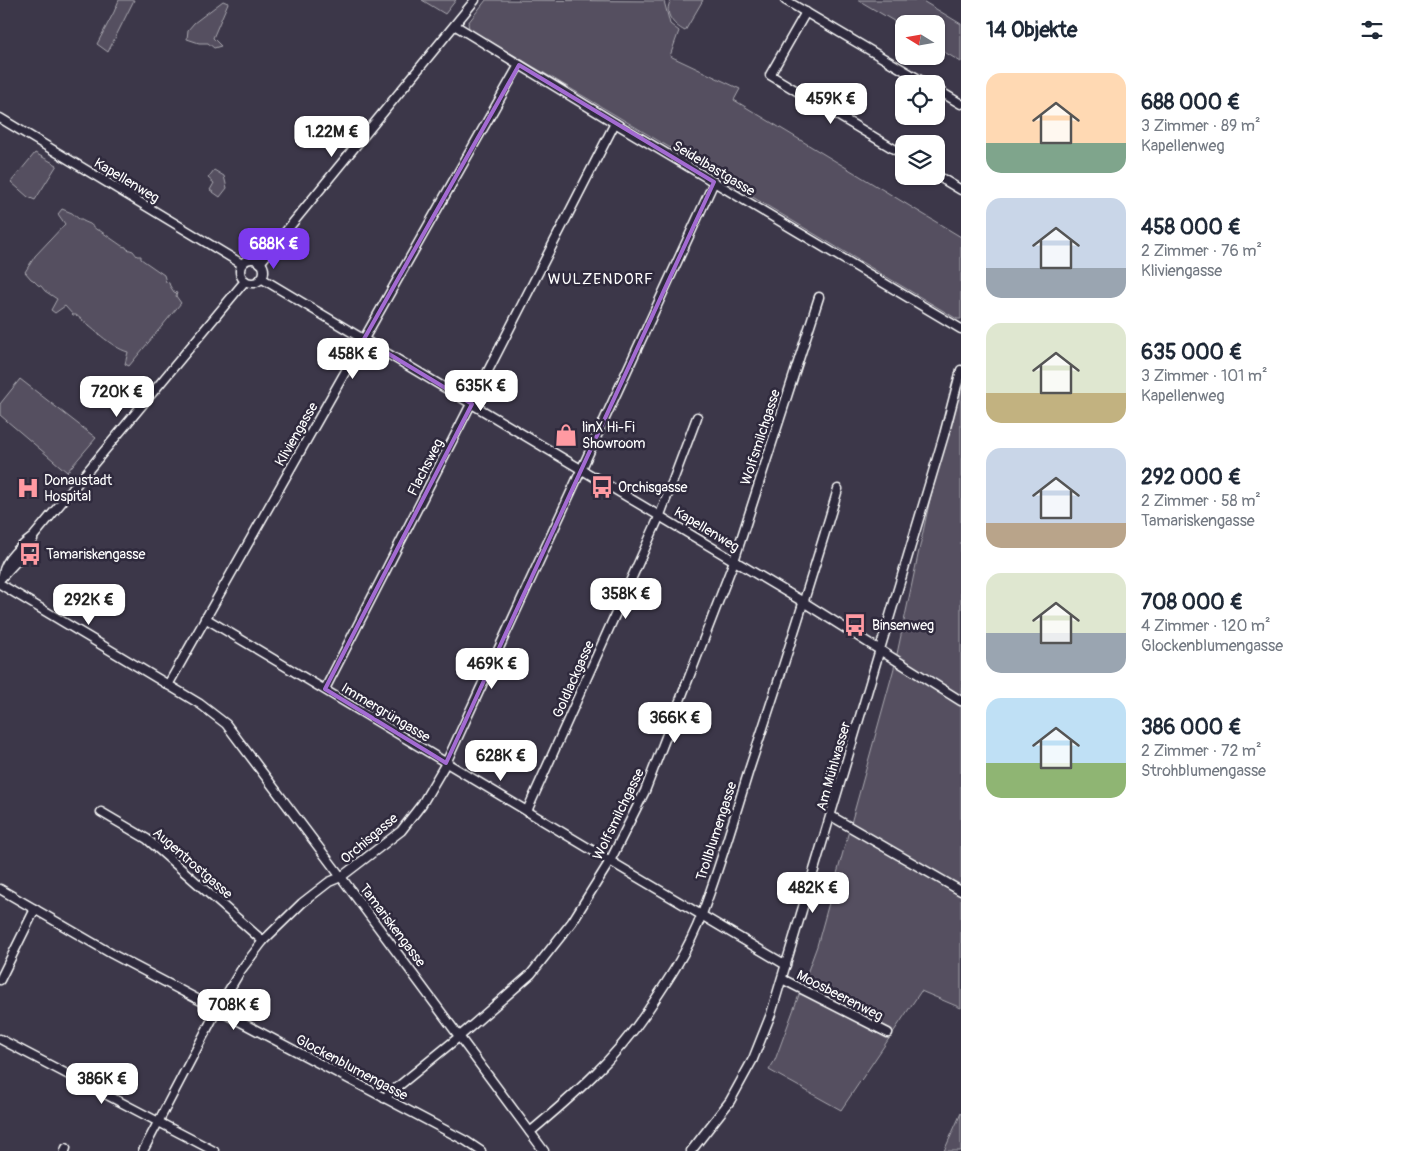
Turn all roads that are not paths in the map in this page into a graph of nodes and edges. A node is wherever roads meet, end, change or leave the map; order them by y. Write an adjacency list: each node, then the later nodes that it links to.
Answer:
1 (475, 0): 4 (street)
2 (785, 0): 3 (street)
3 (806, 12): 6 (street); 11 (street)
4 (456, 26): 5 (street, Seidelbastgasse); 15 (street)
5 (519, 65): 10 (street, Seidelbastgasse); 21 (street, Kliviengasse)
6 (912, 75)
7 (945, 95): 8 (street)
8 (961, 104)
9 (0, 118): 16 (street, Kapellenweg)
10 (615, 123): 13 (street, Seidelbastgasse); 23 (street, Flachsweg)
11 (895, 150)
12 (945, 180): 14 (street)
13 (714, 182): 20 (street, Seidelbastgasse); 25 (street, Orchisgasse)
14 (961, 190)
15 (260, 263): 16 (street); 17 (street)
16 (242, 264): 18 (street)
17 (261, 278): 18 (street); 21 (street, Kapellenweg)
18 (244, 281): 29 (street)
19 (819, 297): 28 (street, Wolfsmilchgasse)
20 (961, 329)
21 (364, 339): 23 (street, Kapellenweg); 32 (street, Kliviengasse)
22 (961, 370): 33 (street, Am Mühlwasser)
23 (472, 404): 25 (street, Kapellenweg); 35 (street, Flachsweg)
24 (697, 417): 27 (street, Goldlackgasse)
25 (582, 468): 27 (street, Kapellenweg); 37 (street, Orchisgasse)
26 (838, 489): 31 (street, Trollblumengasse)
27 (660, 515): 28 (street, Kapellenweg); 38 (street, Goldlackgasse)
28 (734, 560): 31 (street, Kapellenweg); 41 (street, Wolfsmilchgasse)
29 (2, 577)
30 (0, 584): 34 (street)
31 (805, 602): 33 (street, Kapellenweg); 46 (street, Trollblumengasse)
32 (205, 618): 34 (street, Kliviengasse); 35 (street, Immergrüngasse)
33 (880, 650): 36 (street); 40 (street, Am Mühlwasser)
34 (168, 685): 42 (street, Tamariskengasse)
35 (325, 689): 37 (street, Immergrüngasse)
36 (961, 701)
37 (446, 763): 38 (street, Immergrüngasse); 42 (street, Orchisgasse)
38 (527, 811): 41 (street, Immergrüngasse)
39 (101, 812): 47 (street, Augentrostgasse)
40 (831, 816): 44 (street); 48 (street, Am Mühlwasser)
41 (610, 862): 46 (street, Immergrüngasse); 53 (street, Wolfsmilchgasse)
42 (341, 877): 47 (street, Orchisgasse); 53 (street, Tamariskengasse)
43 (0, 890): 45 (street, Glockenblumengasse)
44 (961, 891)
45 (35, 909): 50 (street); 51 (street, Glockenblumengasse)
46 (701, 916): 48 (street, Immergrüngasse); 57 (street, Trollblumengasse)
47 (263, 942): 51 (street, Orchisgasse)
48 (786, 965): 49 (street, Am Mühlwasser)
49 (782, 979): 52 (street, Moosbeerenweg); 62 (street, Am Mühlwasser)
50 (0, 980)
51 (217, 1010): 55 (street, Glockenblumengasse); 56 (street, Orchisgasse)
52 (888, 1033)
53 (460, 1036): 55 (street, Wolfsmilchgasse); 57 (street, Tamariskengasse)
54 (0, 1039): 56 (street)
55 (384, 1098): 60 (street, Glockenblumengasse)
56 (158, 1122): 58 (street, Orchisgasse); 59 (street)
57 (530, 1132): 61 (street, Tamariskengasse)
58 (143, 1151)
59 (214, 1151)
60 (481, 1151)
61 (544, 1151)
62 (690, 1151)

